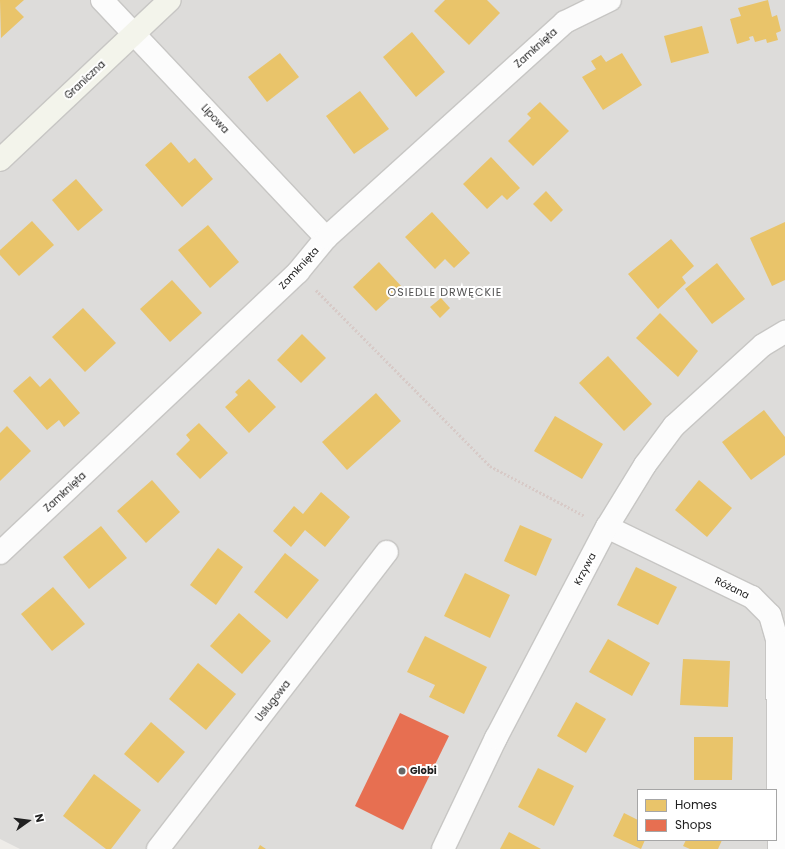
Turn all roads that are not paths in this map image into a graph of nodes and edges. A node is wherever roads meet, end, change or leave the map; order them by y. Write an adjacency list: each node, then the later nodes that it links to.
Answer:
1 (102, 0): 4 (street, Lipowa)
2 (170, 0): 4 (street, Graniczna)
3 (610, 0): 6 (street, Zamknięta)
4 (134, 33): 5 (street, Graniczna); 6 (street, Lipowa)
5 (0, 160)
6 (326, 238): 10 (street, Zamknięta)
7 (785, 332): 8 (street, Krzywa)
8 (607, 527): 12 (street, Krzywa); 13 (street, Różana)
9 (387, 552): 11 (street, Usługowa)
10 (0, 553)
11 (158, 849)
12 (443, 849)
13 (778, 849)

